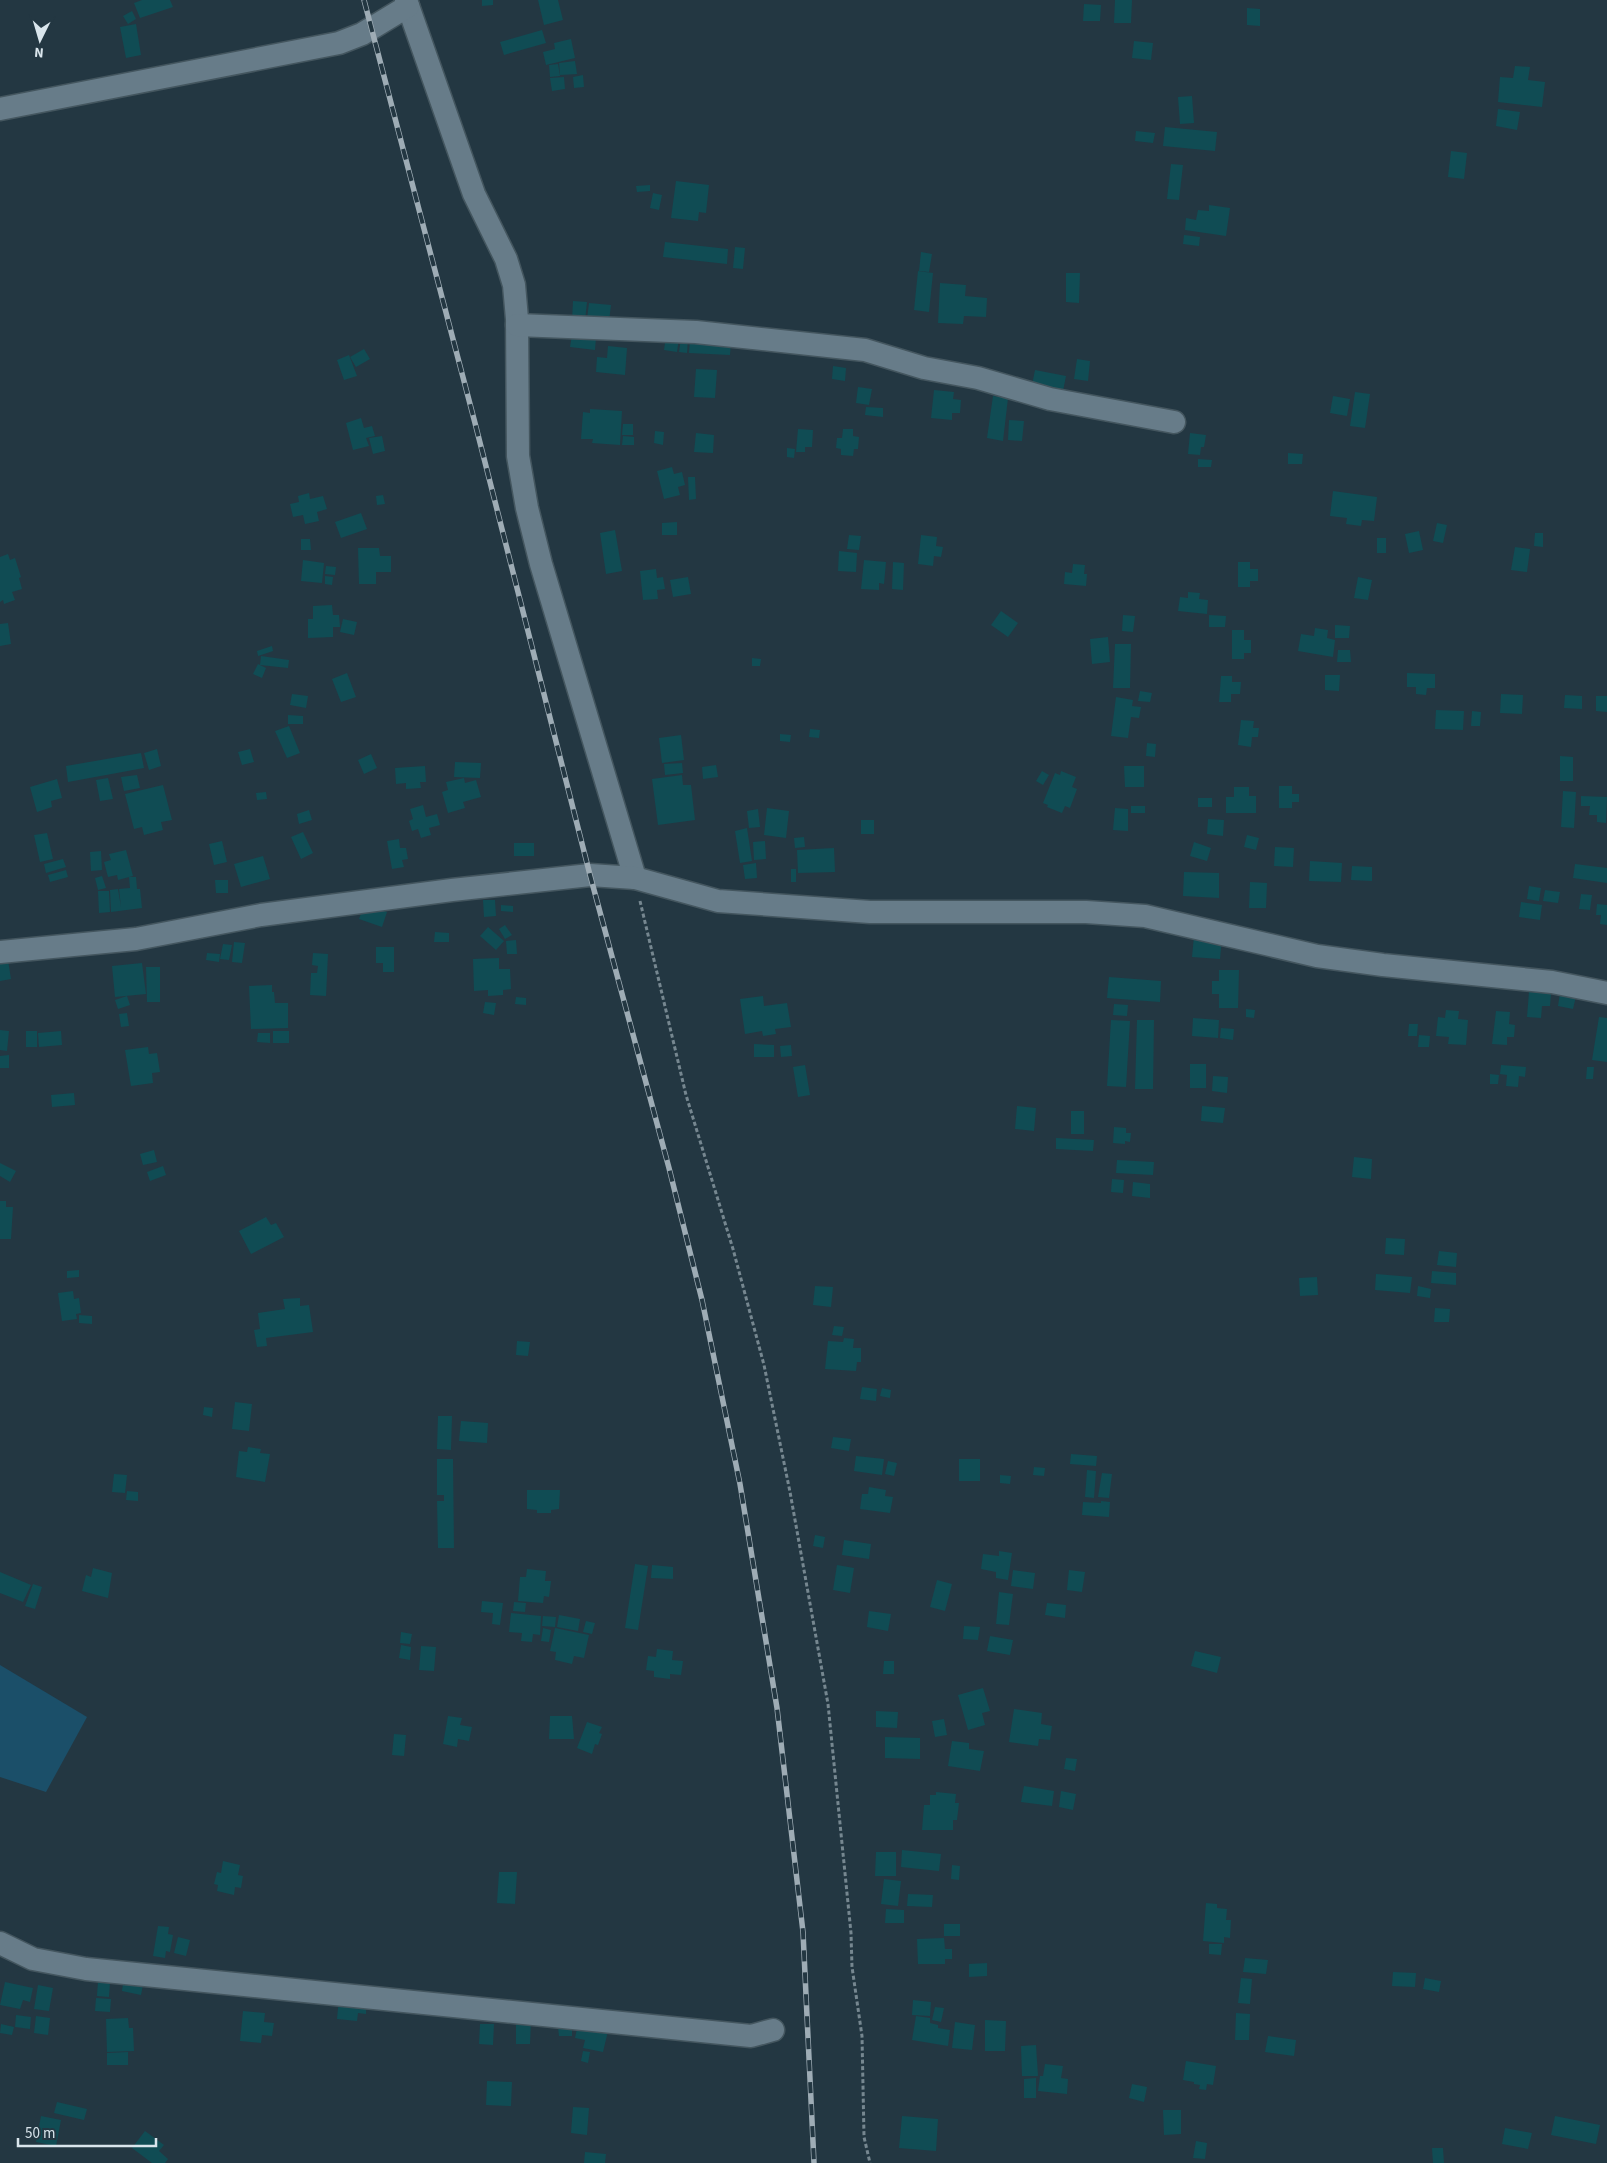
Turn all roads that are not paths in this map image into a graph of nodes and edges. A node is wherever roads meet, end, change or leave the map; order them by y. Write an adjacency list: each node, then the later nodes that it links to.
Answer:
1 (407, 3): 2 (street); 3 (street)
2 (0, 108)
3 (517, 325): 4 (street); 5 (street)
4 (1174, 422)
5 (635, 878): 6 (street); 7 (street)
6 (0, 952)
7 (1607, 993)
8 (0, 1943): 9 (street)
9 (773, 2030)

